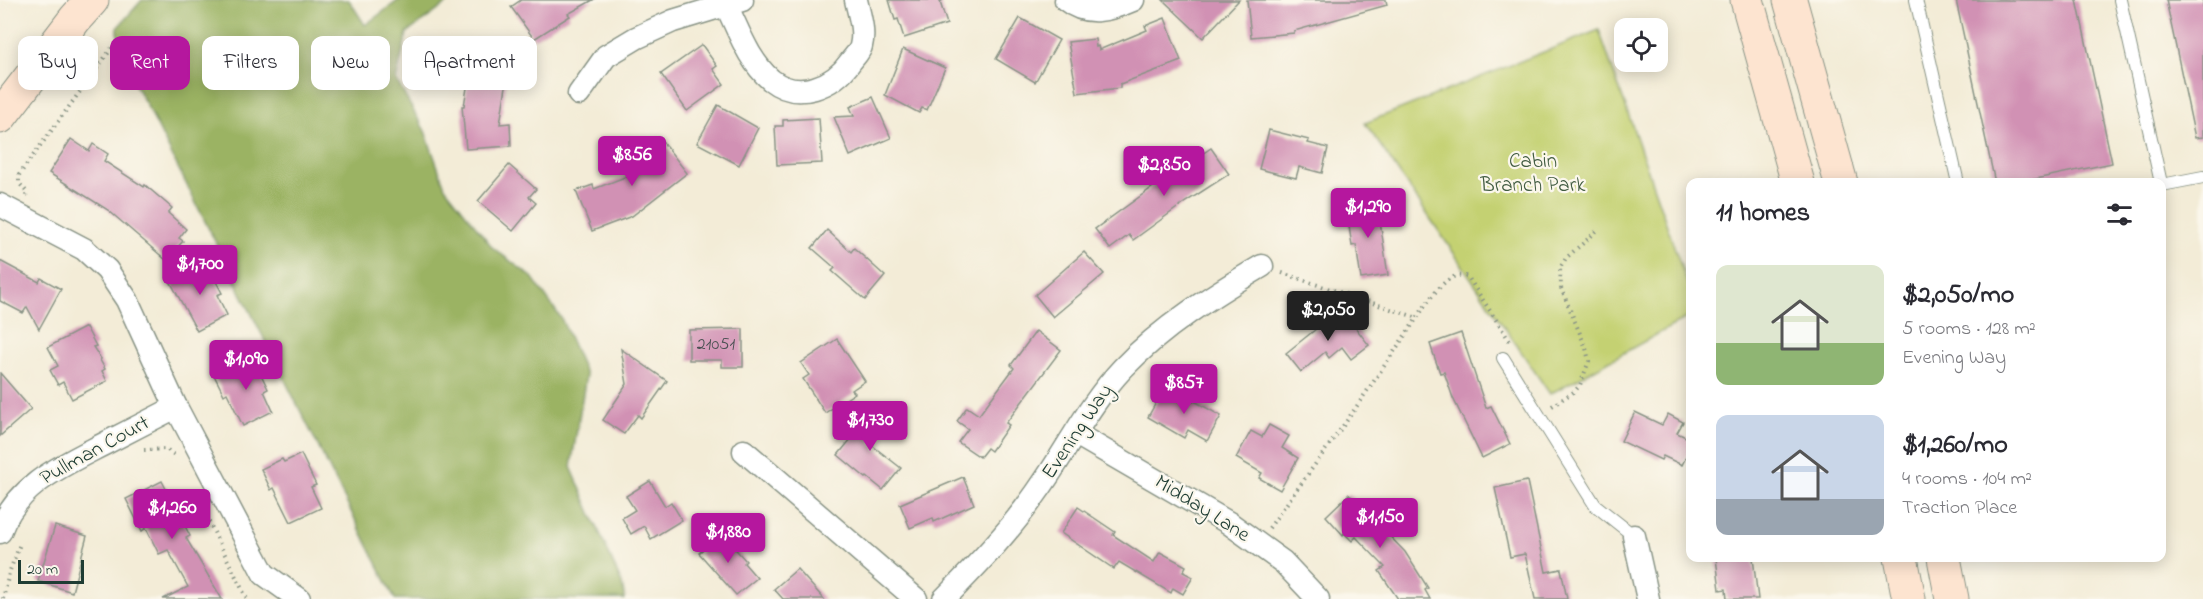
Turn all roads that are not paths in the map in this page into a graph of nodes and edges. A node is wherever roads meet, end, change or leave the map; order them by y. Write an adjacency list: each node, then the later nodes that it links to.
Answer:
1 (92, 0): 11 (main road)
2 (856, 0): 9 (street)
3 (1066, 0): 4 (street)
4 (1133, 0)
5 (1747, 0): 13 (main road)
6 (1790, 0): 14 (main road)
7 (1916, 0): 15 (lane)
8 (2120, 0): 16 (lane)
9 (734, 2): 10 (street)
10 (579, 94)
11 (0, 117)
12 (2203, 177): 17 (lane)
13 (1797, 178)
14 (1840, 178)
15 (1957, 178)
16 (2160, 178)
17 (2166, 183)
18 (0, 205): 21 (street)
19 (1262, 266): 22 (street, Evening Way)
20 (1503, 358): 25 (lane)
21 (176, 407): 24 (street, Pullman Court); 28 (street)
22 (1076, 434): 30 (street, Evening Way); 31 (street, Midday Lane)
23 (744, 451): 29 (street)
24 (0, 532)
25 (1635, 536): 32 (street)
26 (1902, 562): 33 (main road)
27 (1945, 562): 34 (main road)
28 (299, 599)
29 (916, 599)
30 (944, 599)
31 (1318, 599)
32 (1648, 599)
33 (1909, 599)
34 (1952, 599)

